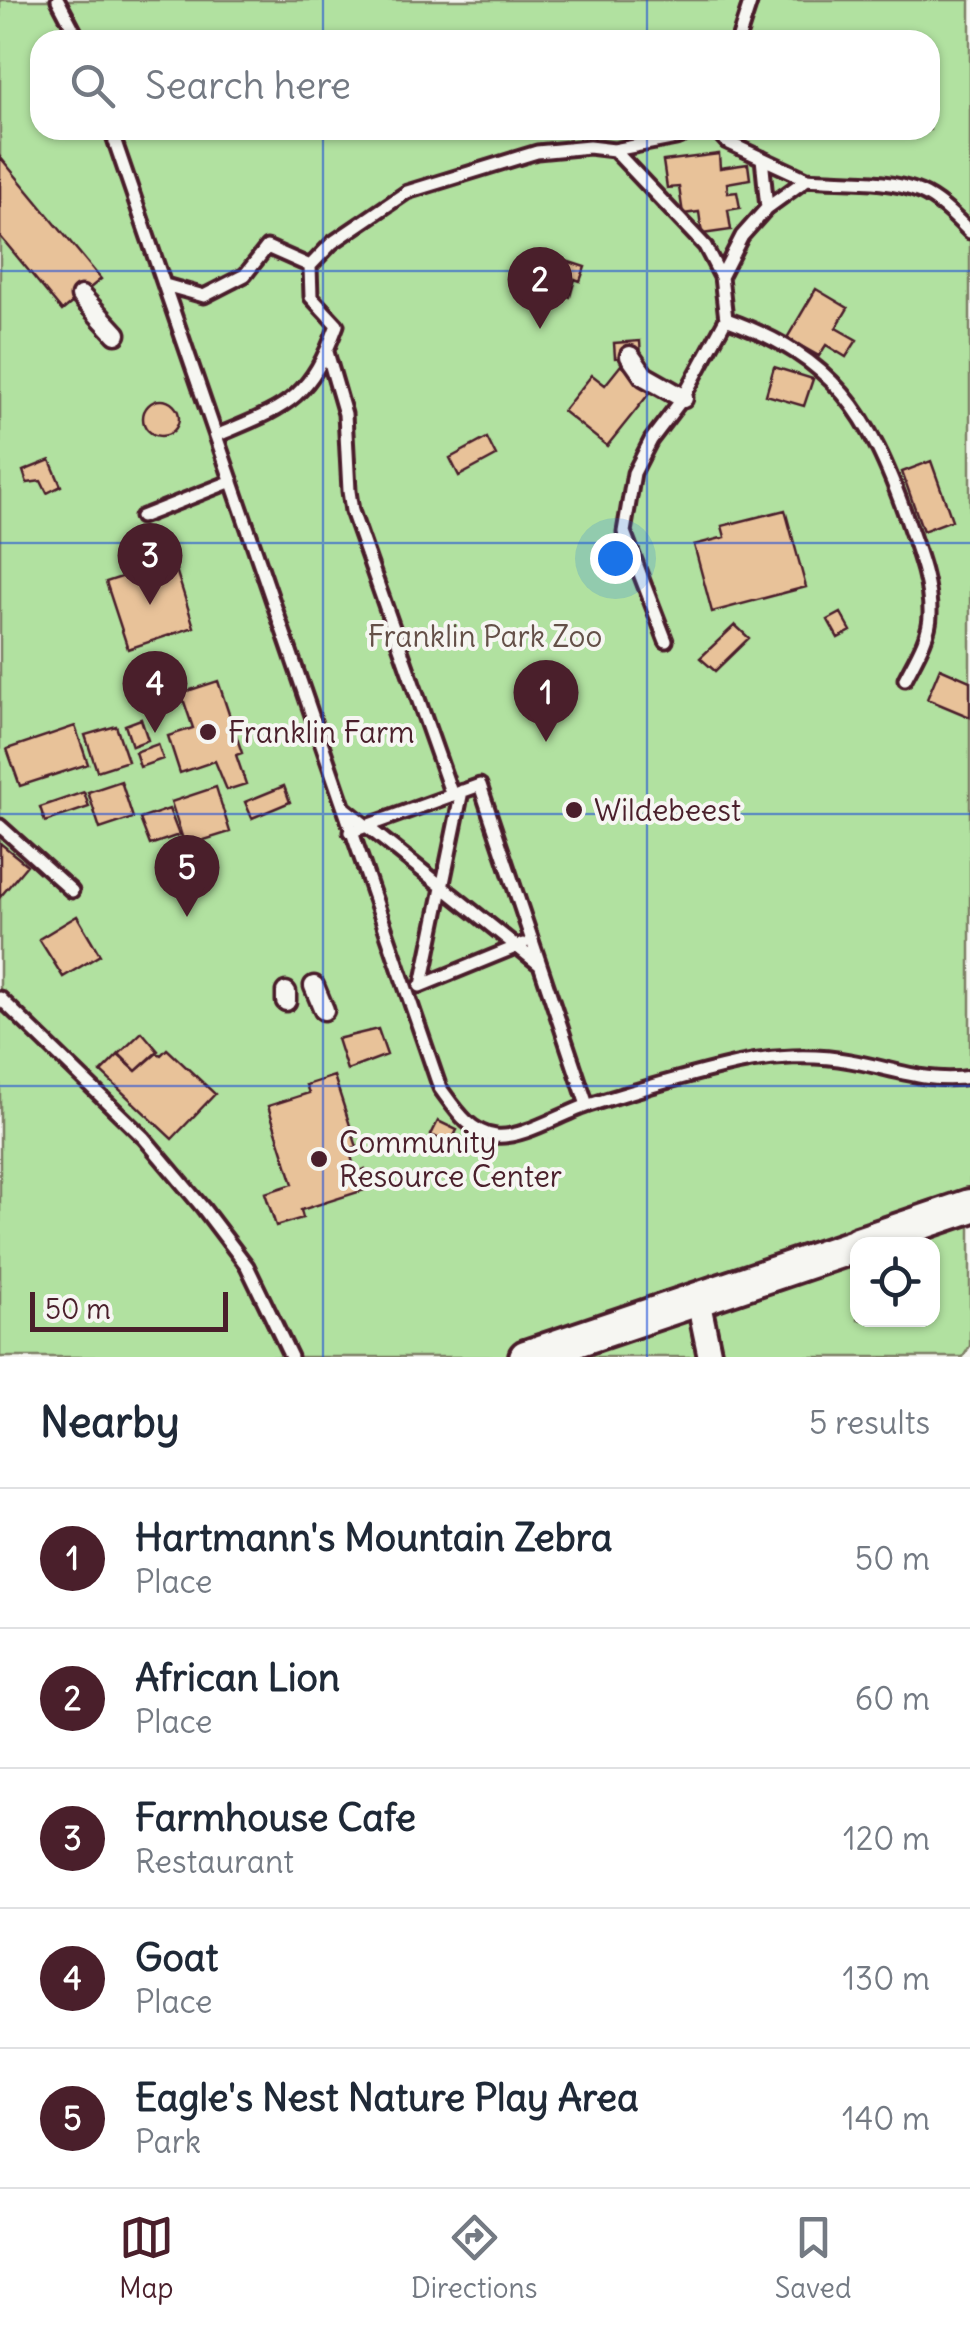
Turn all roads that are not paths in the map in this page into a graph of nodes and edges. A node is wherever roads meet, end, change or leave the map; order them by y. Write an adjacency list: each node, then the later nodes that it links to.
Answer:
1 (58, 0): 3 (lane)
2 (750, 0): 4 (lane)
3 (74, 30)
4 (741, 30)
5 (114, 140): 15 (lane)
6 (666, 140): 8 (lane)
7 (725, 140): 9 (lane)
8 (614, 150): 13 (lane); 14 (lane)
9 (762, 158): 10 (lane); 11 (lane)
10 (807, 179): 11 (lane); 12 (lane)
11 (768, 208): 14 (lane)
12 (970, 232)
13 (310, 266): 15 (lane); 19 (lane)
14 (720, 277): 17 (lane)
15 (164, 285): 22 (lane)
16 (81, 296): 18 (street)
17 (726, 319): 21 (lane); 26 (lane)
18 (116, 334)
19 (328, 352): 22 (lane); 27 (lane)
20 (630, 356): 21 (street)
21 (683, 398): 25 (lane)
22 (216, 436): 23 (lane)
23 (232, 482): 24 (lane); 28 (lane)
24 (141, 517)
25 (666, 641)
26 (905, 679)
27 (457, 793): 30 (lane); 32 (lane); 34 (lane)
28 (342, 807): 30 (lane); 31 (lane)
29 (0, 826): 33 (lane)
30 (366, 826): 31 (lane); 32 (lane)
31 (350, 832): 39 (lane)
32 (442, 887): 35 (lane); 37 (lane)
33 (72, 892)
34 (532, 941): 35 (lane); 36 (lane)
35 (517, 946): 36 (lane); 37 (lane)
36 (540, 965): 43 (lane)
37 (422, 984): 39 (lane)
38 (314, 986): 41 (street)
39 (406, 992): 43 (lane)
40 (0, 998): 48 (lane)
41 (324, 1010)
42 (970, 1077): 43 (lane)
43 (587, 1106)
44 (970, 1206): 45 (main road)
45 (879, 1237)
46 (850, 1247): 47 (main road)
47 (698, 1300): 49 (main road); 50 (street)
48 (291, 1357)
49 (526, 1357)
50 (710, 1357)

